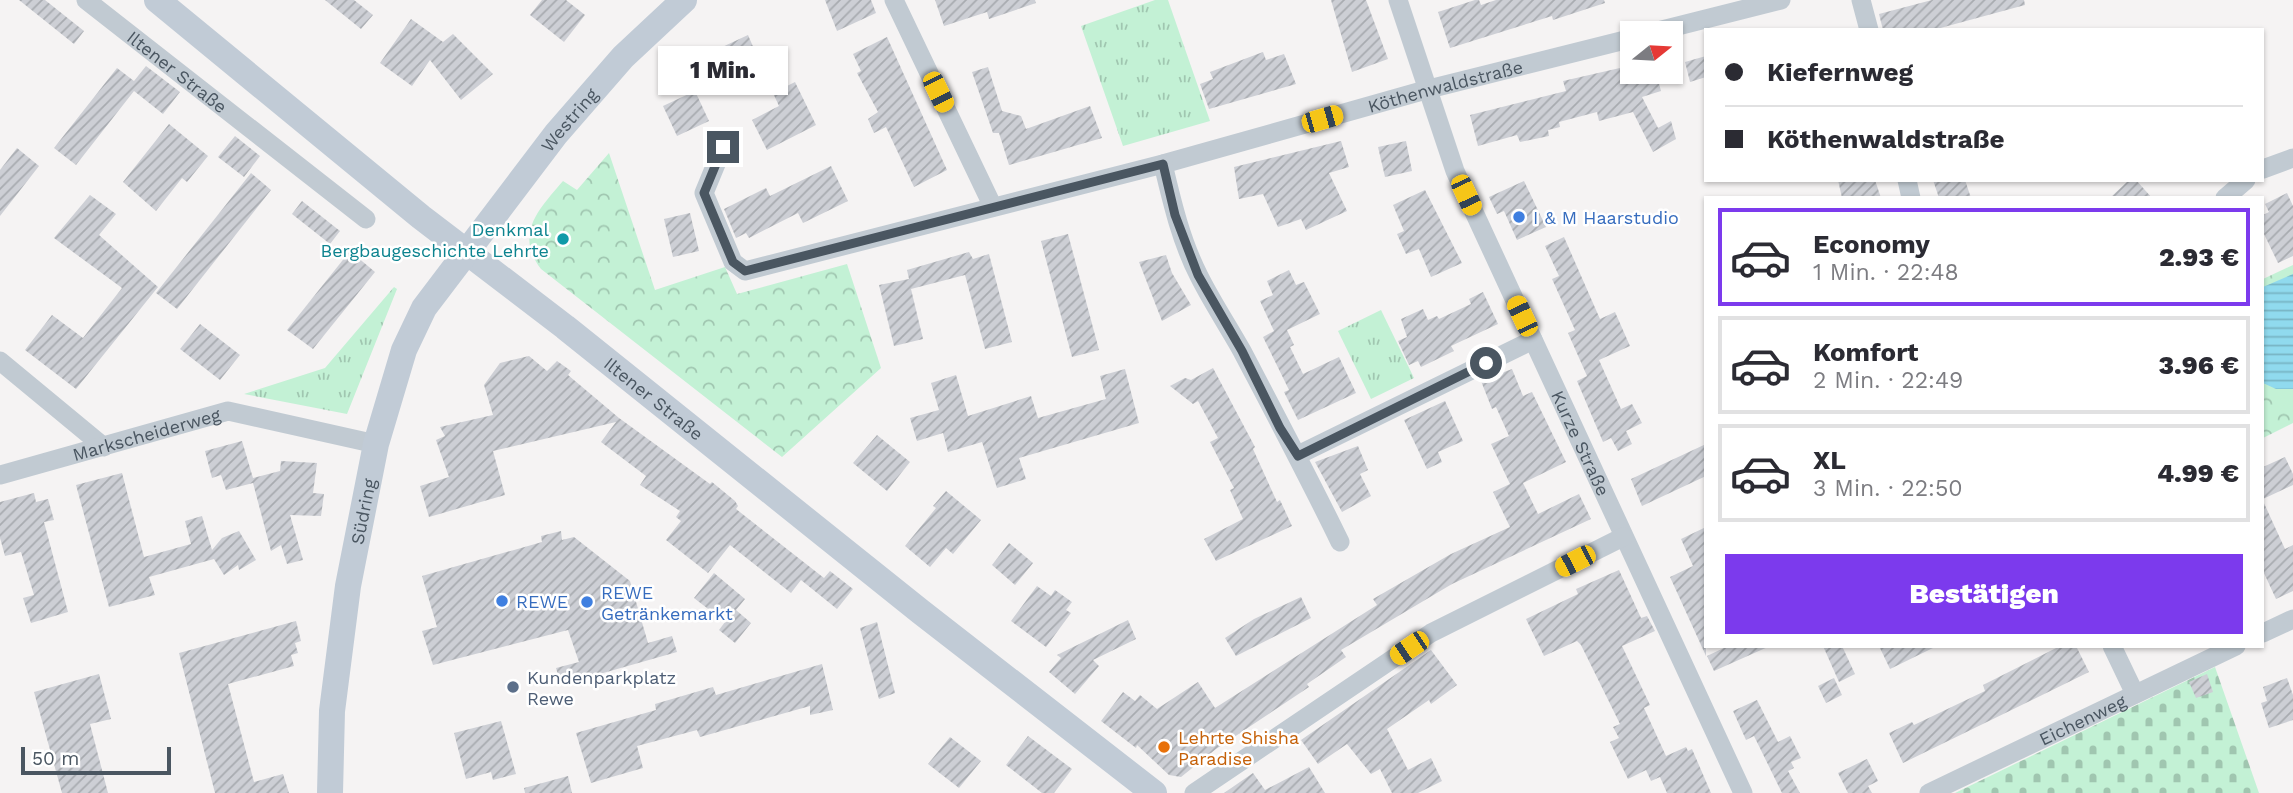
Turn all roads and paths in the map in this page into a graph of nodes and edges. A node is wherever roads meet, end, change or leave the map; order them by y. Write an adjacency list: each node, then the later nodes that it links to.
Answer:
1 (86, 0): 19 (street, Iltener Straße)
2 (157, 0): 20 (street, Iltener Straße)
3 (684, 0): 20 (street, Westring)
4 (894, 0): 18 (street)
5 (1398, 0): 11 (street, Kurze Straße)
6 (1781, 0): 8 (street)
7 (1861, 0): 9 (street)
8 (1684, 24)
9 (1868, 28)
10 (1620, 40): 11 (street, Köthenwaldstraße)
11 (1429, 89): 14 (street, Köthenwaldstraße); 21 (street, Kurze Straße)
12 (723, 147): 18 (street, Köthenwaldstraße)
13 (2293, 158): 15 (street)
14 (1163, 164): 18 (street, Köthenwaldstraße); 25 (street)
15 (2264, 169)
16 (2244, 182): 17 (street)
17 (2227, 196)
18 (993, 207)
19 (366, 219)
20 (466, 252): 23 (street, Südring); 35 (street, Iltener Straße)
21 (1533, 340): 25 (street); 27 (street, Kurze Straße)
22 (0, 361): 24 (street)
23 (376, 444): 24 (street, Markscheiderweg); 34 (street, Südring)
24 (104, 447): 26 (street, Markscheiderweg)
25 (1298, 456): 28 (street)
26 (0, 475)
27 (1623, 537): 36 (street); 37 (street, Kurze Straße)
28 (1340, 542)
29 (2293, 619): 30 (street)
30 (2264, 633)
31 (2113, 648): 33 (street)
32 (2232, 648): 33 (street, Eichenweg)
33 (2135, 694): 38 (street, Eichenweg)
34 (330, 793)
35 (1154, 793)
36 (1194, 793)
37 (1743, 793)
38 (1928, 793)

